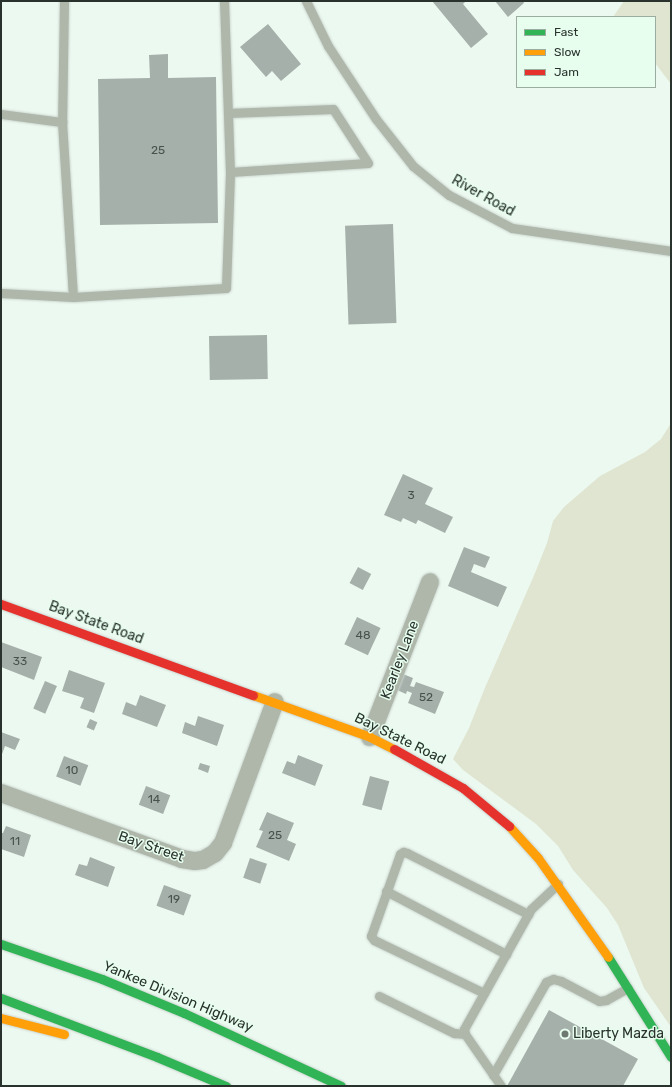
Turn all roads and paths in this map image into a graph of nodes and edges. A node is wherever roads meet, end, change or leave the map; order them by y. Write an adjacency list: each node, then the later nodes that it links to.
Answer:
1 (64, 1): 6 (lane)
2 (224, 1): 4 (lane)
3 (306, 1): 8 (lane, River Road)
4 (228, 113): 7 (lane); 7 (lane)
5 (1, 114): 6 (lane)
6 (62, 122): 10 (lane)
7 (230, 172): 10 (lane)
8 (671, 252)
9 (1, 293): 10 (lane)
10 (73, 296)
11 (430, 582): 14 (street, Kearley Lane)
12 (1, 604): 13 (main road, Bay State Road)
13 (275, 702): 14 (main road, Bay State Road); 15 (street, Bay Street)
14 (370, 737): 16 (main road, Bay State Road)
15 (1, 793)
16 (558, 884): 18 (lane); 23 (main road, Bay State Road)
17 (386, 891): 18 (lane); 21 (lane); 24 (lane)
18 (528, 914): 21 (lane)
19 (8, 936): 22 (main road)
20 (1, 944): 22 (main road, Yankee Division Highway)
21 (506, 954): 24 (lane)
22 (102, 979): 33 (main road, Yankee Division Highway)
23 (628, 988): 30 (main road, Bay State Road); 31 (lane)
24 (484, 993): 28 (lane)
25 (379, 996): 28 (lane)
26 (1, 998): 29 (main road)
27 (1, 1018): 29 (main road)
28 (465, 1034): 31 (lane)
29 (157, 1057): 32 (main road)
30 (671, 1057)
31 (493, 1075): 34 (lane)
32 (226, 1086)
33 (341, 1086)
34 (501, 1086)

